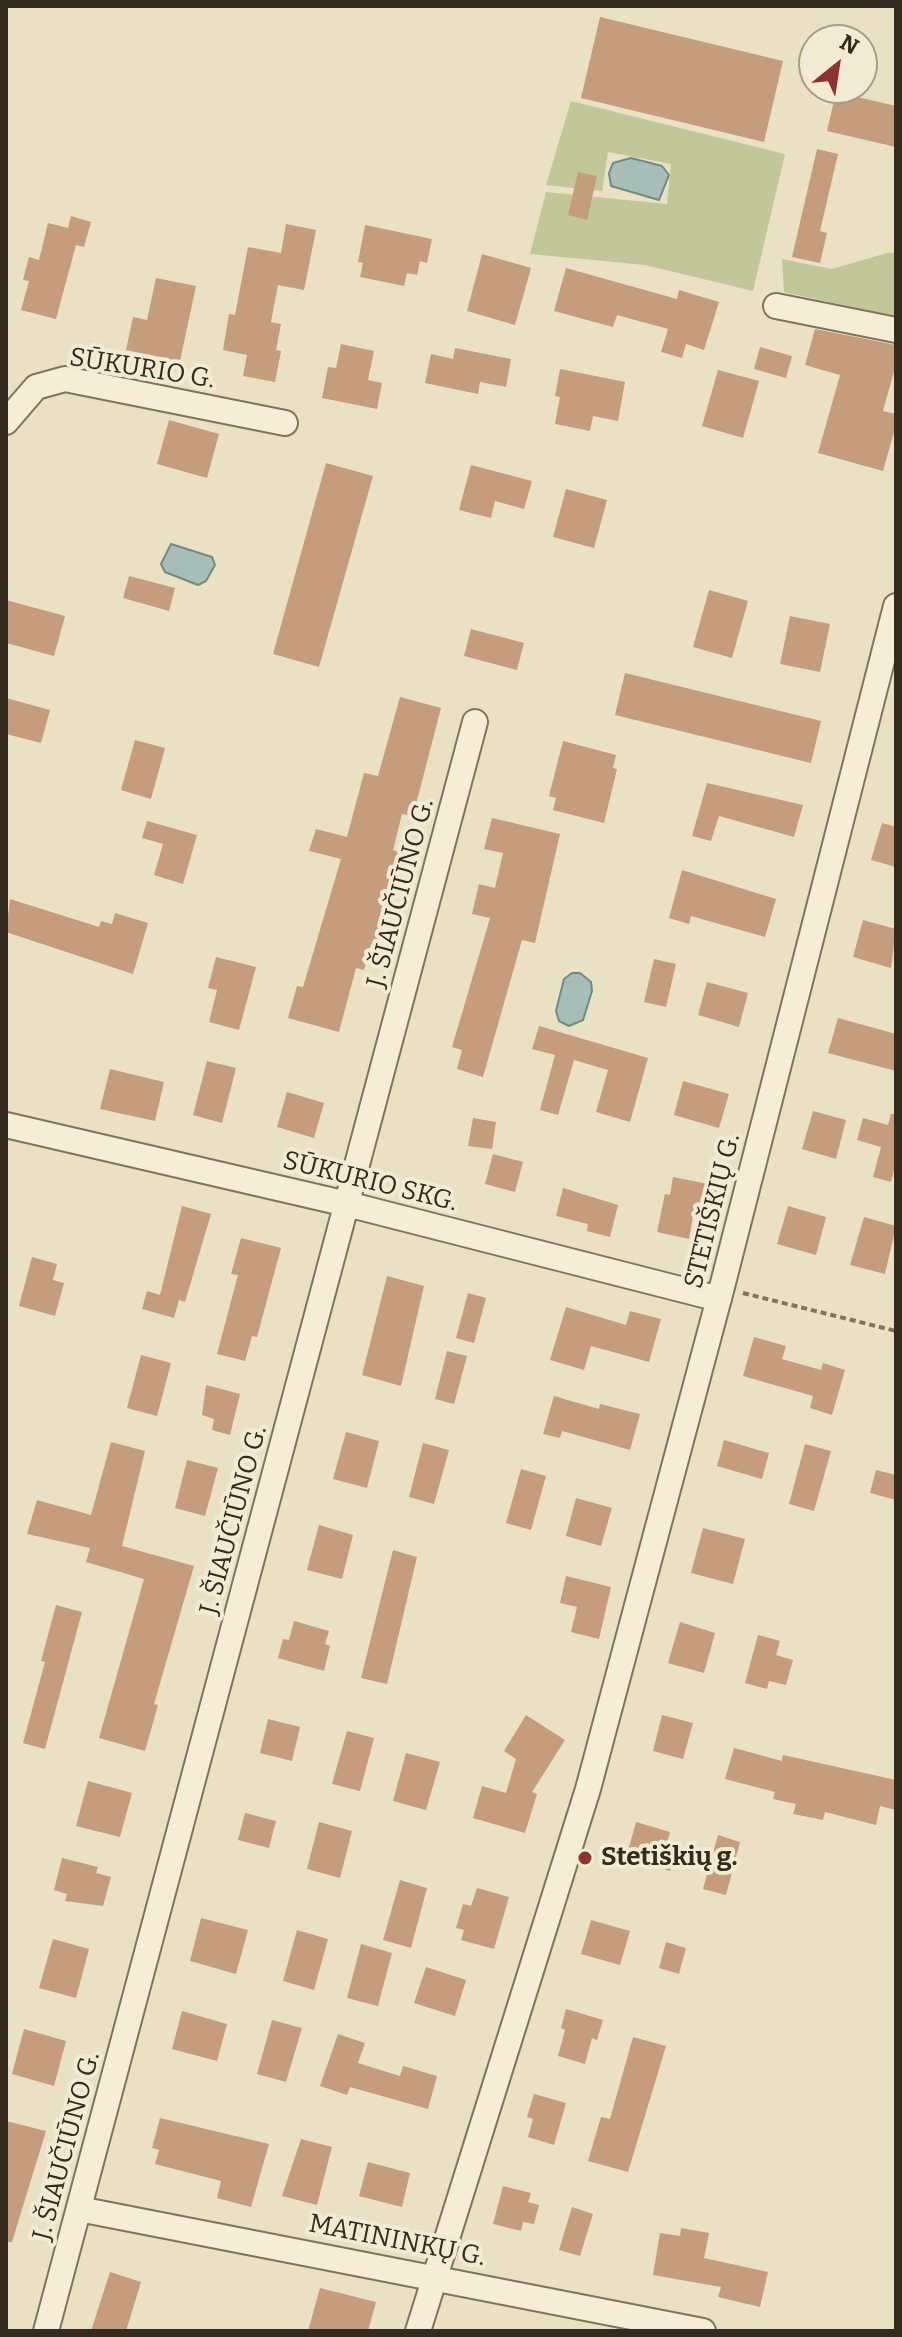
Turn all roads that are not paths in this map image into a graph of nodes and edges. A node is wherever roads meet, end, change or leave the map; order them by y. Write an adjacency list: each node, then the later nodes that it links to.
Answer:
1 (776, 306): 2 (street)
2 (896, 330)
3 (6, 422): 4 (street, SŪKURIO G.)
4 (285, 423)
5 (896, 606): 9 (street, STETIŠKIŲ G.)
6 (475, 722): 8 (street, J. ŠIAUČIŪNO G.)
7 (6, 1125): 8 (street, SŪKURIO SKG.)
8 (347, 1204): 9 (street, SŪKURIO SKG.); 10 (street, J. ŠIAUČIŪNO G.)
9 (721, 1293): 11 (street, STETIŠKIŲ G.)
10 (79, 2209): 11 (street, MATININKŲ G.); 12 (street, J. ŠIAUČIŪNO G.)
11 (433, 2277): 13 (street, STETIŠKIŲ G.); 14 (street, MATININKŲ G.)
12 (46, 2331)
13 (418, 2331)
14 (703, 2331)

